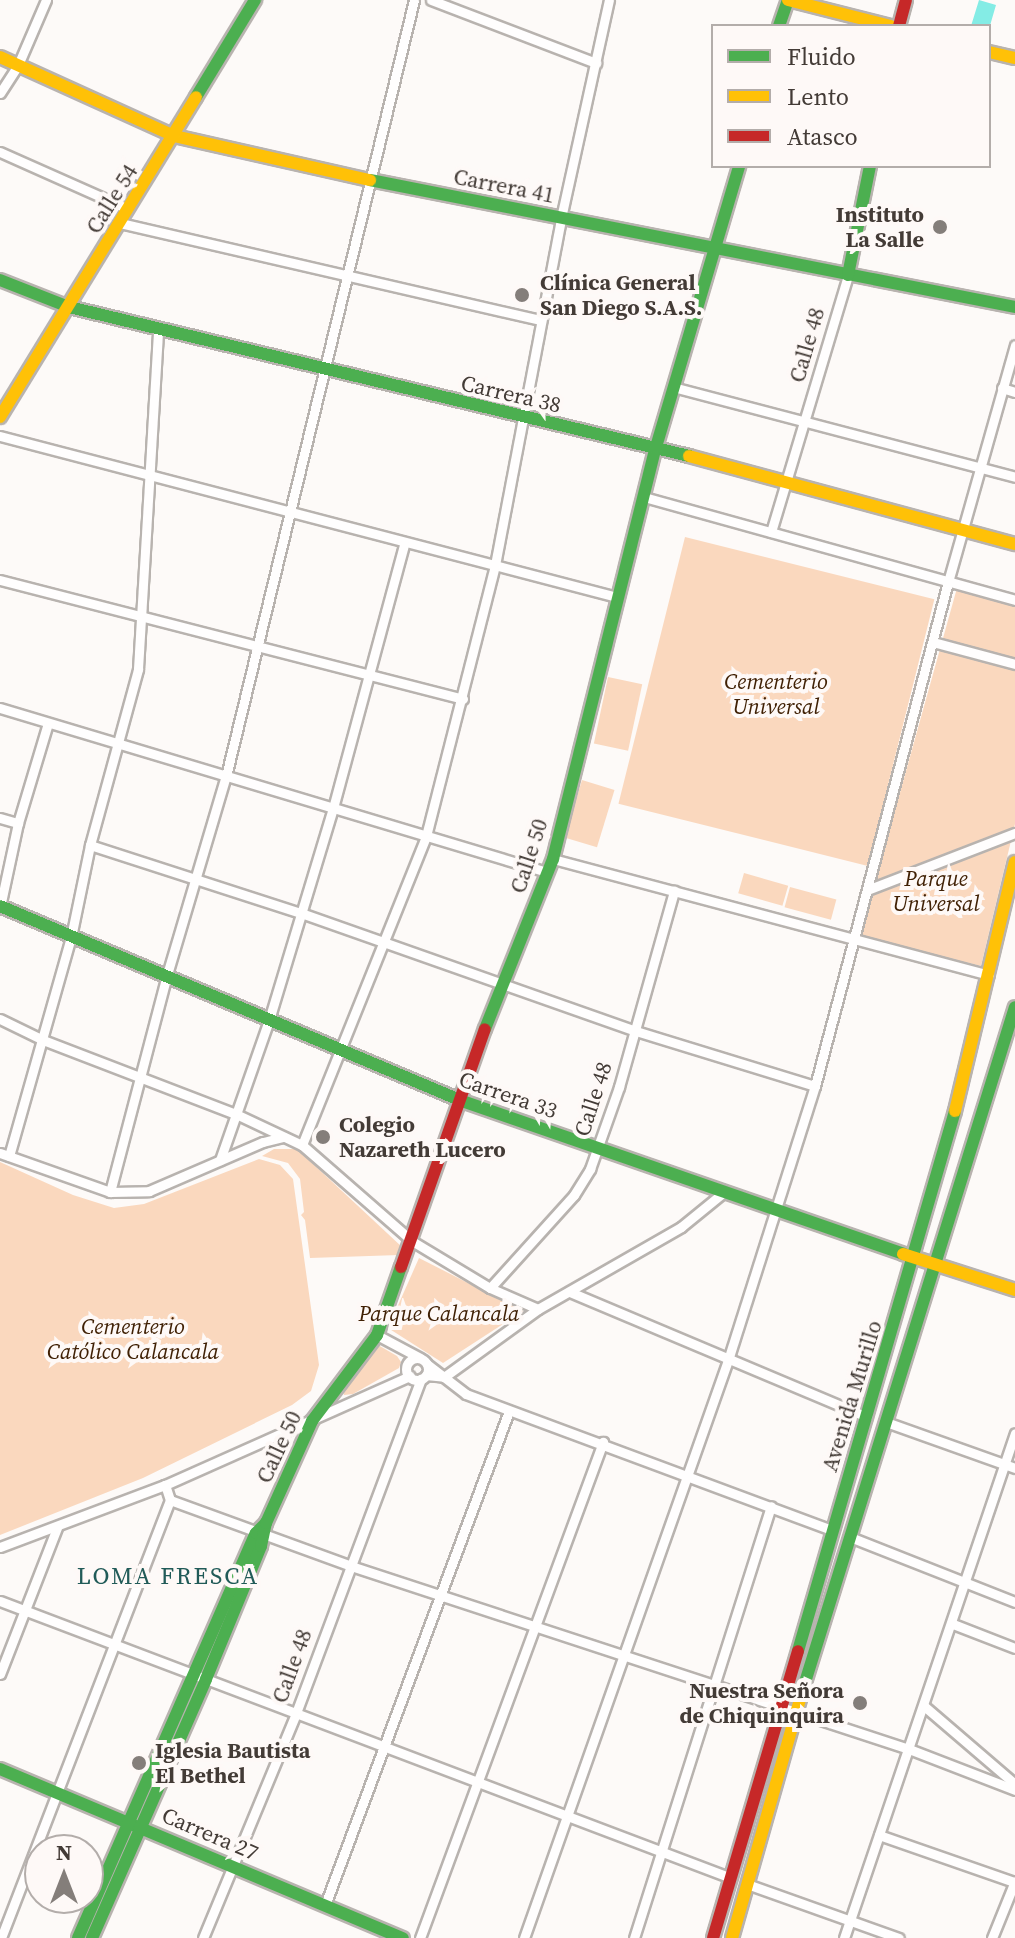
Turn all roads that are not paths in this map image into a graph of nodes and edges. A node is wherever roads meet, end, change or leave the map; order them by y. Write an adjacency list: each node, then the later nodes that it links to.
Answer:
1 (46, 0): 15 (street)
2 (255, 0): 17 (street, Calle 54)
3 (414, 0): 21 (street)
4 (431, 0): 14 (street)
5 (609, 0): 14 (street)
6 (788, 0): 8 (street); 9 (street)
7 (906, 0): 10 (street)
8 (780, 24)
9 (883, 24)
10 (900, 24)
11 (991, 52): 13 (street)
12 (0, 57): 15 (street, Carrera 41)
13 (1015, 58)
14 (596, 63): 23 (street)
15 (18, 65): 16 (street); 17 (street, Carrera 41)
16 (0, 93)
17 (174, 136): 21 (street, Carrera 41); 22 (street, Calle 54)
18 (0, 152): 22 (street)
19 (738, 168): 25 (street, Calle 50)
20 (870, 168): 27 (street, Calle 48)
21 (370, 180): 23 (street, Carrera 41); 26 (street)
22 (128, 209): 24 (street, Calle 54)
23 (561, 218): 25 (street, Carrera 41); 31 (street)
24 (120, 223): 26 (street); 29 (street, Calle 54)
25 (715, 249): 27 (street, Carrera 41); 35 (street, Calle 50)
26 (347, 274): 31 (street); 34 (street)
27 (848, 275): 30 (street, Carrera 41); 40 (street, Calle 48)
28 (0, 280): 29 (street, Carrera 38)
29 (69, 307): 32 (street, Carrera 38); 38 (street, Calle 54)
30 (1015, 307)
31 (541, 320): 39 (street)
32 (158, 329): 34 (street, Carrera 38); 44 (street)
33 (1015, 345): 36 (street)
34 (324, 369): 39 (street, Carrera 38); 48 (street)
35 (673, 387): 40 (street); 42 (street, Calle 50)
36 (1002, 388): 37 (street); 43 (street)
37 (1015, 392)
38 (0, 417)
39 (523, 418): 42 (street, Carrera 38); 53 (street)
40 (806, 422): 43 (street); 46 (street, Calle 48)
41 (0, 436): 44 (street)
42 (656, 447): 46 (street, Carrera 38); 47 (street, Calle 50)
43 (981, 469): 45 (street); 49 (street)
44 (151, 476): 48 (street); 58 (street)
45 (1015, 477)
46 (787, 482): 49 (street, Carrera 38); 50 (street, Calle 48)
47 (644, 497): 50 (street); 56 (street, Calle 50)
48 (287, 512): 51 (street); 60 (street)
49 (963, 528): 52 (street, Carrera 38); 55 (street)
50 (771, 532): 55 (street)
51 (404, 544): 53 (street); 62 (street)
52 (1015, 544)
53 (495, 565): 56 (street); 63 (street)
54 (0, 580): 58 (street)
55 (948, 582): 57 (street); 59 (street)
56 (617, 597): 75 (street, Calle 50)
57 (1015, 600)
58 (144, 618): 60 (street); 66 (street)
59 (933, 642): 61 (street); 80 (street)
60 (256, 648): 62 (street); 67 (street)
61 (1015, 664)
62 (371, 677): 63 (street); 68 (street)
63 (463, 699): 72 (street)
64 (0, 708): 65 (street)
65 (48, 723): 66 (street); 70 (street)
66 (117, 744): 67 (street); 73 (street)
67 (226, 776): 68 (street); 79 (street)
68 (333, 808): 72 (street); 83 (street)
69 (0, 818): 70 (street)
70 (18, 823): 74 (street)
71 (1015, 833): 80 (street)
72 (426, 836): 78 (street); 86 (street)
73 (90, 845): 79 (street); 84 (street)
74 (11, 855): 77 (street); 82 (street)
75 (553, 859): 78 (street, Calle 50); 81 (street)
76 (1015, 862): 87 (street, Avenida Murillo)
77 (0, 869)
78 (547, 872): 89 (street, Calle 50)
79 (195, 880): 83 (street); 88 (street)
80 (867, 890): 85 (street)
81 (674, 891): 85 (street); 93 (street, Calle 48)
82 (0, 907): 84 (street, Carrera 33)
83 (301, 913): 86 (street); 92 (street)
84 (71, 937): 88 (street, Carrera 33); 94 (street)
85 (854, 939): 87 (street); 97 (street)
86 (385, 942): 89 (street); 95 (street)
87 (989, 975): 109 (street, Avenida Murillo)
88 (166, 978): 92 (street, Carrera 33); 96 (street)
89 (501, 985): 93 (street); 98 (street, Calle 50)
90 (1015, 1007): 110 (street, Avenida Murillo)
91 (0, 1019): 94 (street)
92 (269, 1020): 95 (street, Carrera 33); 99 (street)
93 (636, 1031): 97 (street); 102 (street, Calle 48)
94 (43, 1040): 96 (street); 103 (street)
95 (341, 1051): 98 (street, Carrera 33); 101 (street)
96 (140, 1076): 99 (street); 105 (street)
97 (815, 1086): 107 (street)
98 (462, 1101): 102 (street, Carrera 33); 108 (street, Calle 50)
99 (236, 1114): 100 (street); 104 (street)
100 (285, 1137): 101 (street); 104 (street)
101 (302, 1145): 108 (street)
102 (599, 1147): 106 (street, Carrera 33); 111 (street, Calle 48)
103 (5, 1155): 105 (street)
104 (220, 1160): 105 (street)
105 (110, 1192)
106 (724, 1192): 107 (street, Carrera 33); 113 (street)
107 (775, 1210): 109 (street, Carrera 33); 116 (street)
108 (412, 1241): 111 (street); 115 (street, Calle 50)
109 (915, 1259): 110 (street, Carrera 33); 122 (street, Avenida Murillo)
110 (934, 1264): 112 (street, Carrera 33); 124 (street, Avenida Murillo)
111 (490, 1288): 114 (street)
112 (1015, 1290)
113 (570, 1292): 114 (street); 116 (street)
114 (538, 1309): 118 (street)
115 (377, 1335): 117 (street); 119 (street, Calle 50)
116 (728, 1360): 122 (street); 129 (street)
117 (417, 1371): 118 (street); 120 (street); 138 (street, Calle 48)
118 (441, 1375): 121 (street)
119 (335, 1386): 120 (street); 123 (street, Calle 50)
120 (344, 1404): 123 (street)
121 (509, 1411): 126 (street); 140 (street)
122 (867, 1417): 134 (street, Avenida Murillo)
123 (312, 1421): 130 (street); 135 (street, Calle 50)
124 (886, 1422): 127 (street); 136 (street, Avenida Murillo)
125 (1015, 1433): 127 (street)
126 (603, 1442): 129 (street); 145 (street)
127 (1004, 1464): 128 (street); 139 (street)
128 (1015, 1468)
129 (688, 1474): 132 (street); 148 (street)
130 (165, 1485): 131 (street); 133 (street)
131 (170, 1500): 135 (street); 146 (street)
132 (771, 1506): 134 (street); 151 (street)
133 (57, 1528): 137 (street); 143 (street)
134 (832, 1530): 152 (street, Avenida Murillo)
135 (262, 1531): 138 (street); 150 (street, Calle 50)
136 (850, 1537): 139 (street); 154 (street, Avenida Murillo)
137 (0, 1547)
138 (351, 1566): 140 (street); 155 (street, Calle 48)
139 (967, 1583): 142 (street); 144 (street)
140 (441, 1596): 145 (street); 156 (street)
141 (0, 1601): 143 (street)
142 (1015, 1601)
143 (25, 1610): 146 (street); 149 (street)
144 (953, 1624): 147 (street); 153 (street)
145 (533, 1627): 148 (street); 159 (street)
146 (114, 1644): 150 (street); 161 (street)
147 (1015, 1648)
148 (623, 1655): 151 (street); 162 (street)
149 (0, 1674)
150 (200, 1676): 155 (street); 163 (street, Calle 50)
151 (713, 1685): 152 (street); 165 (street)
152 (780, 1706): 154 (street); 167 (street, Avenida Murillo)
153 (924, 1706): 157 (street); 160 (street)
154 (796, 1711): 157 (street); 169 (street, Avenida Murillo)
155 (296, 1713): 156 (street); 166 (street, Calle 48)
156 (384, 1746): 159 (street); 170 (street)
157 (909, 1749): 160 (street); 164 (street)
158 (0, 1769): 161 (street, Carrera 27)
159 (477, 1782): 162 (street); 178 (street)
160 (1015, 1787)
161 (59, 1793): 163 (street, Carrera 27); 172 (street)
162 (568, 1816): 165 (street); 179 (street)
163 (134, 1824): 166 (street, Carrera 27); 174 (street, Calle 50); 175 (street, Calle 50)
164 (879, 1835): 168 (street); 171 (street)
165 (663, 1852): 167 (street); 180 (street)
166 (235, 1867): 170 (street, Carrera 27); 176 (street, Calle 48)
167 (731, 1878): 181 (street, Avenida Murillo)
168 (1015, 1882): 185 (street)
169 (747, 1884): 171 (street); 182 (street, Avenida Murillo)
170 (325, 1905): 177 (street, Carrera 27)
171 (850, 1921): 183 (street); 184 (street)
172 (2, 1934): 173 (street)
173 (15, 1938)
174 (78, 1938)
175 (92, 1938)
176 (203, 1938)
177 (403, 1938)
178 (420, 1938)
179 (524, 1938)
180 (634, 1938)
181 (713, 1938)
182 (732, 1938)
183 (844, 1938)
184 (899, 1938)
185 (992, 1938)

